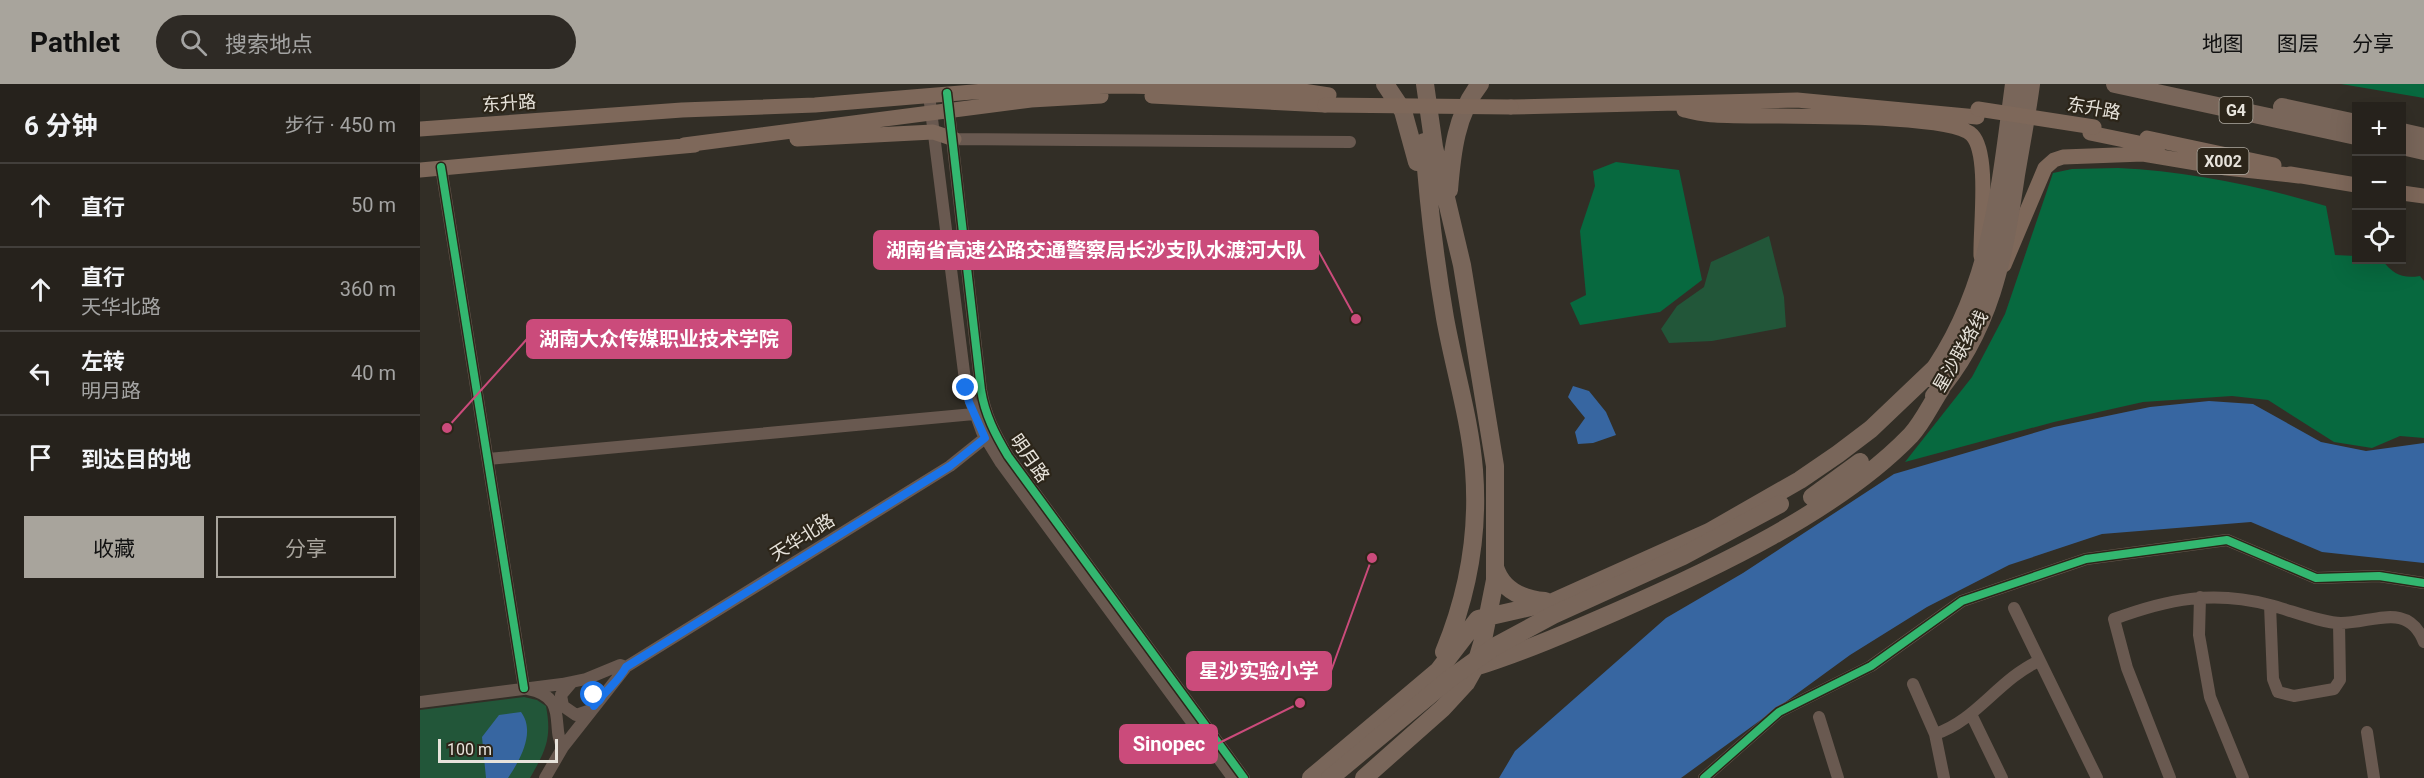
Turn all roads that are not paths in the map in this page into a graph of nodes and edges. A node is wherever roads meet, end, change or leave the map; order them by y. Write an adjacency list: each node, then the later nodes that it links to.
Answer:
1 (1385, 84): 38 (highway)
2 (1415, 84): 38 (highway)
3 (1425, 84): 39 (highway)
4 (1480, 84): 39 (highway)
5 (2014, 84): 40 (highway)
6 (2031, 84): 40 (highway, 星沙联络线)
7 (2115, 84): 22 (highway, G4)
8 (2169, 84): 17 (highway, G4)
9 (947, 93): 10 (main road, 东升路); 11 (main road, 东升路); 14 (street, 明月路)
10 (929, 95): 15 (street, 明月路); 18 (main road, 东升路)
11 (1327, 100): 12 (main road, 东升路); 14 (main road, 东升路)
12 (1512, 103): 13 (main road, 东升路); 16 (main road, 东升路)
13 (1654, 105): 16 (main road, 东升路); 40 (main road)
14 (948, 110): 15 (main road, 东升路); 24 (street, 明月路)
15 (932, 112): 20 (street, 明月路); 26 (main road, 东升路)
16 (1977, 113): 19 (main road, 东升路, bridge)
17 (2352, 122)
18 (420, 129)
19 (2092, 130): 31 (main road, 东升路 / X002); 32 (main road, 东升路 / X002)
20 (933, 132): 24 (main road, 东升路); 26 (main road, 东升路); 43 (street, 明月路)
21 (2406, 133): 23 (highway)
22 (2352, 135)
23 (2424, 137)
24 (954, 139): 25 (street); 44 (street, 明月路)
25 (1350, 142)
26 (684, 145): 29 (main road, 东升路)
27 (2406, 147): 28 (highway)
28 (2424, 151)
29 (441, 167): 30 (main road, 东升路); 46 (street)
30 (420, 170)
31 (2298, 176): 33 (main road, 东升路 / X002); 40 (main road)
32 (2352, 178)
33 (2352, 185)
34 (2406, 187): 35 (main road)
35 (2424, 189)
36 (2406, 194): 37 (main road)
37 (2424, 196)
38 (1428, 198): 63 (highway)
39 (1448, 210): 48 (highway)
40 (1988, 279): 41 (highway); 42 (highway, 星沙联络线)
41 (1935, 368): 47 (highway); 51 (highway)
42 (1941, 389): 47 (highway, 星沙联络线); 59 (highway)
43 (974, 414): 44 (street); 45 (street, 明月路); 46 (street)
44 (988, 418): 45 (street, 明月路)
45 (989, 434): 58 (street, 天华北路); 74 (street, 明月路); 75 (street, 明月路)
46 (488, 459): 62 (street)
47 (1782, 509): 77 (highway, bridge); 78 (highway)
48 (1495, 567): 51 (highway); 54 (highway)
49 (2424, 583): 80 (street)
50 (2200, 597): 52 (street); 85 (street); 86 (street)
51 (1553, 602): 54 (highway)
52 (2270, 605): 55 (street); 55 (street)
53 (2014, 608): 57 (street)
54 (1488, 616): 59 (highway); 63 (highway)
55 (2339, 623): 56 (street)
56 (2424, 642)
57 (2039, 661): 68 (street); 84 (street)
58 (626, 667): 60 (street); 67 (street)
59 (1475, 667): 79 (highway)
60 (575, 681): 62 (street); 66 (street); 67 (street)
61 (1913, 684): 71 (street)
62 (524, 688): 64 (street); 65 (street)
63 (1416, 689): 76 (highway)
64 (546, 697): 66 (street); 72 (street)
65 (420, 702)
66 (564, 705): 67 (street); 72 (street)
67 (592, 708): 72 (street)
68 (1971, 714): 71 (street); 83 (street)
69 (1819, 717): 81 (street)
70 (2367, 732): 87 (street)
71 (1935, 734): 82 (street)
72 (563, 747): 73 (street)
73 (545, 778)
74 (1233, 778)
75 (1244, 778)
76 (1311, 778)
77 (1330, 778)
78 (1346, 778)
79 (1364, 778)
80 (1704, 778)
81 (1838, 778)
82 (1944, 778)
83 (2002, 778)
84 (2097, 778)
85 (2170, 778)
86 (2243, 778)
87 (2374, 778)

